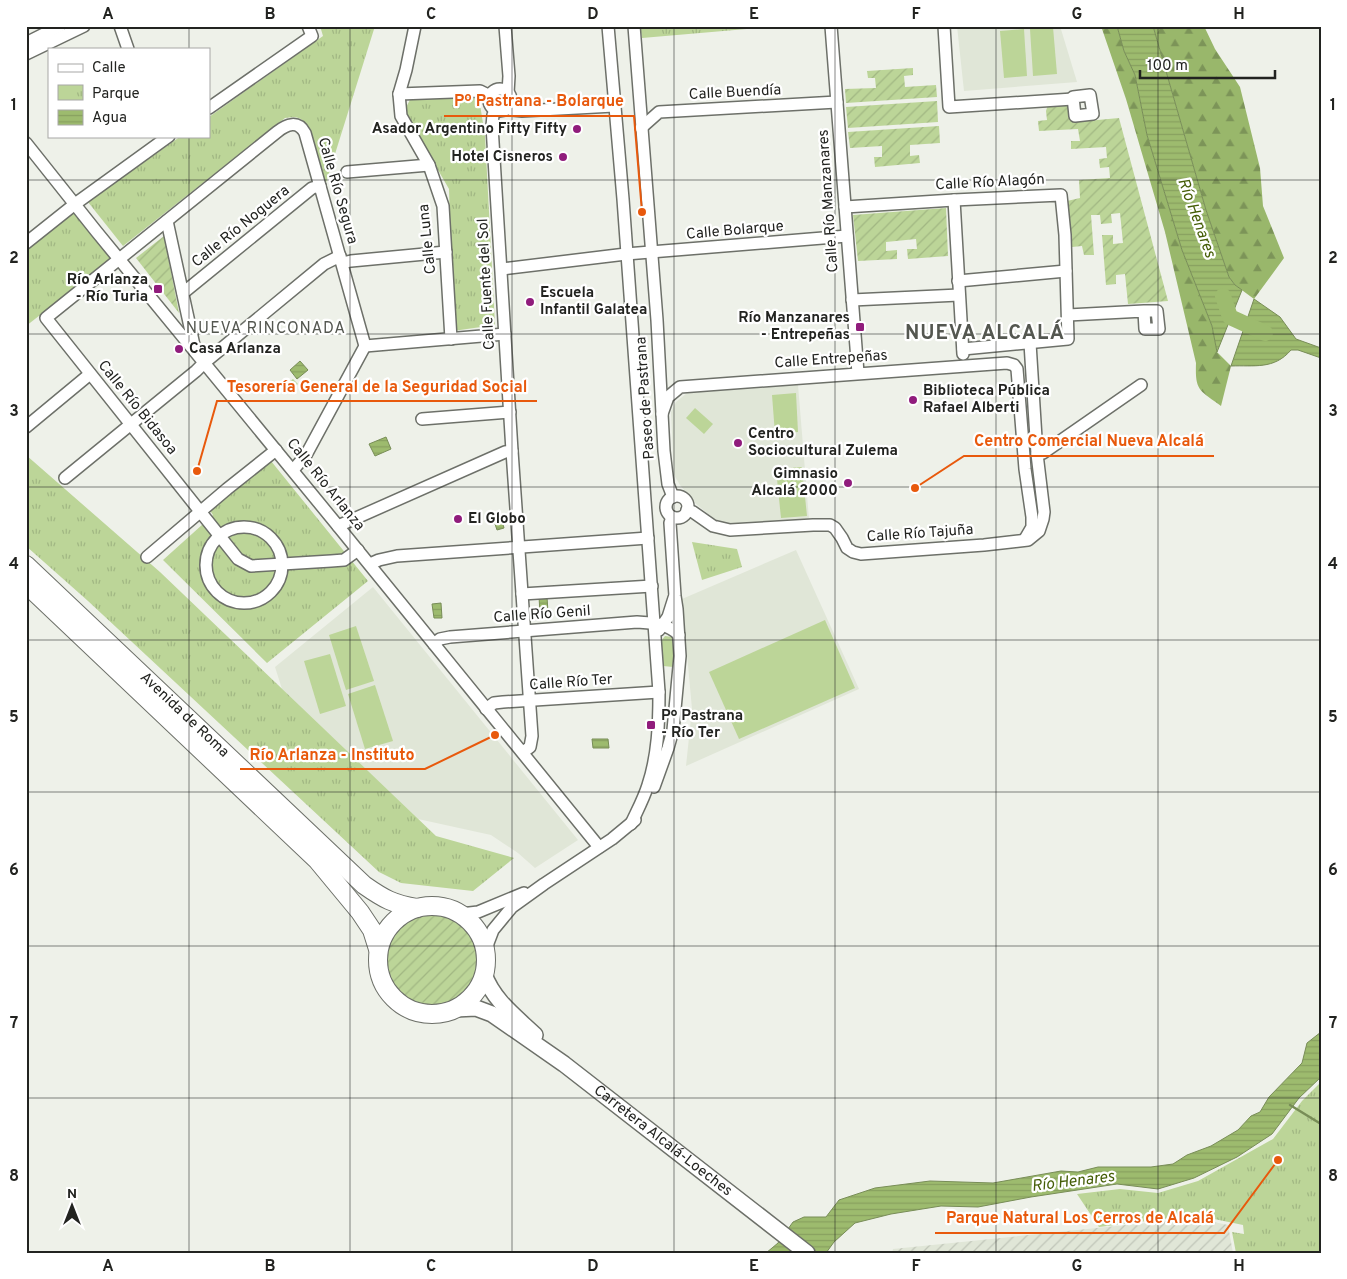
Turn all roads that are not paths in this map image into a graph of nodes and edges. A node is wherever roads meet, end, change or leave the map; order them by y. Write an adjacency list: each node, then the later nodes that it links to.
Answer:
1 (60, 26): 11 (street)
2 (84, 26): 13 (street)
3 (120, 26): 12 (street)
4 (308, 26): 21 (street)
5 (415, 26): 15 (street, Calle Luna)
6 (505, 26): 14 (street)
7 (608, 26): 20 (street, Paseo de Pastrana)
8 (634, 26): 18 (street, Paseo de Pastrana)
9 (830, 26): 19 (street, Calle Río Manzanares)
10 (944, 26): 17 (street)
11 (26, 44)
12 (128, 48)
13 (26, 54)
14 (508, 93): 16 (street); 22 (street)
15 (399, 94): 16 (street); 28 (street, Calle Luna)
16 (489, 99): 23 (street)
17 (1074, 99)
18 (640, 100): 24 (street); 25 (street, Paseo de Pastrana)
19 (837, 102): 24 (street, Calle Buendía); 33 (street, Calle Río Manzanares)
20 (614, 106): 22 (street); 39 (street, Paseo de Pastrana)
21 (210, 107)
22 (508, 107): 23 (street)
23 (496, 110): 42 (street, Calle Fuente del Sol)
24 (659, 112): 25 (street)
25 (641, 128): 38 (street, Paseo de Pastrana)
26 (164, 138): 32 (street)
27 (26, 143): 32 (street, Calle Río Arlanza)
28 (429, 165): 29 (street); 37 (street, Calle Luna)
29 (347, 172)
30 (320, 186): 34 (street, Calle Río Segura); 41 (street, Calle Río Segura); 45 (street, Calle Río Noguera)
31 (954, 200): 33 (street, Calle Río Alagón); 43 (street, Calle Río Alagón); 44 (street)
32 (75, 204): 36 (street); 40 (street, Calle Río Arlanza)
33 (845, 207): 35 (street, Calle Río Manzanares)
34 (167, 221): 40 (street, Calle Río Segura); 45 (street)
35 (847, 236): 38 (street, Calle Bolarque); 47 (street, Calle Río Manzanares)
36 (26, 242)
37 (446, 252): 41 (street); 52 (street, Calle Luna)
38 (652, 252): 39 (street, Calle Bolarque); 59 (street, Paseo de Pastrana)
39 (629, 254): 42 (street, Calle Bolarque); 84 (street, Paseo de Pastrana)
40 (120, 259): 50 (street, Calle Río Segura); 56 (street, Calle Río Arlanza)
41 (341, 260): 54 (street, Calle Río Segura); 58 (street)
42 (502, 269): 51 (street, Calle Fuente del Sol)
43 (1066, 270): 44 (street); 49 (street)
44 (958, 281): 46 (street)
45 (183, 293): 56 (street)
46 (959, 295): 47 (street); 55 (street)
47 (852, 300): 60 (street, Calle Río Manzanares)
48 (1144, 311): 49 (street)
49 (1068, 314): 53 (street)
50 (46, 318): 61 (street, Calle Río Bidasoa)
51 (505, 334): 52 (street); 64 (street, Calle Fuente del Sol)
52 (451, 339): 54 (street)
53 (1030, 343): 55 (street); 71 (street)
54 (365, 346): 74 (street)
55 (963, 349): 57 (street)
56 (195, 352): 58 (street, Calle Río Arlanza)
57 (964, 366): 60 (street, Calle Entrepeñas); 73 (street, Calle Entrepeñas)
58 (200, 367): 67 (street); 69 (street, Calle Río Arlanza)
59 (660, 370): 63 (street); 65 (street, Paseo de Pastrana)
60 (858, 373): 63 (street, Calle Entrepeñas)
61 (90, 374): 67 (street, Calle Río Bidasoa); 68 (street)
62 (1141, 385): 71 (street)
63 (680, 387): 65 (street)
64 (510, 412): 66 (street); 70 (street, Calle Fuente del Sol)
65 (662, 414): 78 (street, Paseo de Pastrana)
66 (422, 419)
67 (131, 424): 75 (street); 80 (street, Calle Río Bidasoa)
68 (26, 427)
69 (276, 450): 74 (street, Calle Río Arlanza); 80 (street)
70 (512, 451): 82 (street); 86 (street, Calle Fuente del Sol)
71 (1037, 454): 72 (street)
72 (1038, 466): 73 (street); 76 (street)
73 (1025, 469): 77 (street)
74 (293, 470): 82 (street, Calle Río Arlanza)
75 (65, 478)
76 (1042, 494): 77 (street); 85 (street)
77 (1029, 495): 85 (street)
78 (674, 497): 79 (street); 81 (street)
79 (687, 510): 81 (street); 85 (street, Calle Río Tajuña)
80 (200, 511): 83 (street, Calle Río Bidasoa); 88 (street)
81 (672, 517): 92 (street, Paseo de Pastrana)
82 (338, 526): 87 (street, Calle Río Arlanza)
83 (221, 536): 89 (street, Calle Río Bidasoa); 89 (street); 89 (street)
84 (648, 538): 86 (street); 93 (street, Paseo de Pastrana)
85 (1024, 540)
86 (519, 548): 90 (street); 96 (street, Calle Fuente del Sol)
87 (358, 550): 89 (street, Calle Río Bidasoa); 90 (street, Calle Río Arlanza)
88 (147, 557)
89 (283, 564)
90 (370, 564): 101 (street, Calle Río Arlanza)
91 (26, 565): 111 (main road, Avenida de Roma)
92 (673, 569): 93 (street); 97 (street, Paseo de Pastrana)
93 (651, 571): 95 (street, Paseo de Pastrana)
94 (26, 584): 113 (main road, Avenida de Roma)
95 (652, 586): 96 (street); 98 (street, Paseo de Pastrana)
96 (522, 594): 99 (street, Calle Fuente del Sol)
97 (674, 596): 98 (street, Paseo de Pastrana); 100 (street, Paseo de Pastrana)
98 (657, 627): 99 (street, Calle Río Genil); 100 (street); 102 (street, Paseo de Pastrana)
99 (524, 631): 101 (street, Calle Río Genil); 105 (street, Calle Fuente del Sol)
100 (679, 635): 103 (street, Paseo de Pastrana)
101 (434, 644): 106 (street, Calle Río Arlanza)
102 (658, 670): 103 (street); 104 (street, Paseo de Pastrana)
103 (678, 672): 108 (street, Paseo de Pastrana)
104 (659, 692): 105 (street, Calle Río Ter); 108 (street, Paseo de Pastrana)
105 (529, 701): 106 (street, Calle Río Ter); 107 (street, Calle Fuente del Sol)
106 (486, 708): 107 (street, Calle Río Arlanza)
107 (523, 752): 109 (street, Calle Río Arlanza)
108 (631, 824): 109 (street)
109 (599, 847): 110 (street)
110 (544, 884): 112 (street); 114 (street)
111 (417, 908): 112 (main road); 113 (main road)
112 (461, 914): 114 (main road)
113 (378, 949): 116 (main road)
114 (485, 951): 115 (main road)
115 (484, 974): 116 (main road); 117 (main road, Carretera Alcalá-Loeches)
116 (455, 1009): 117 (main road, Carretera Alcalá-Loeches)
117 (564, 1064): 118 (main road, Carretera Alcalá-Loeches)
118 (807, 1253)

